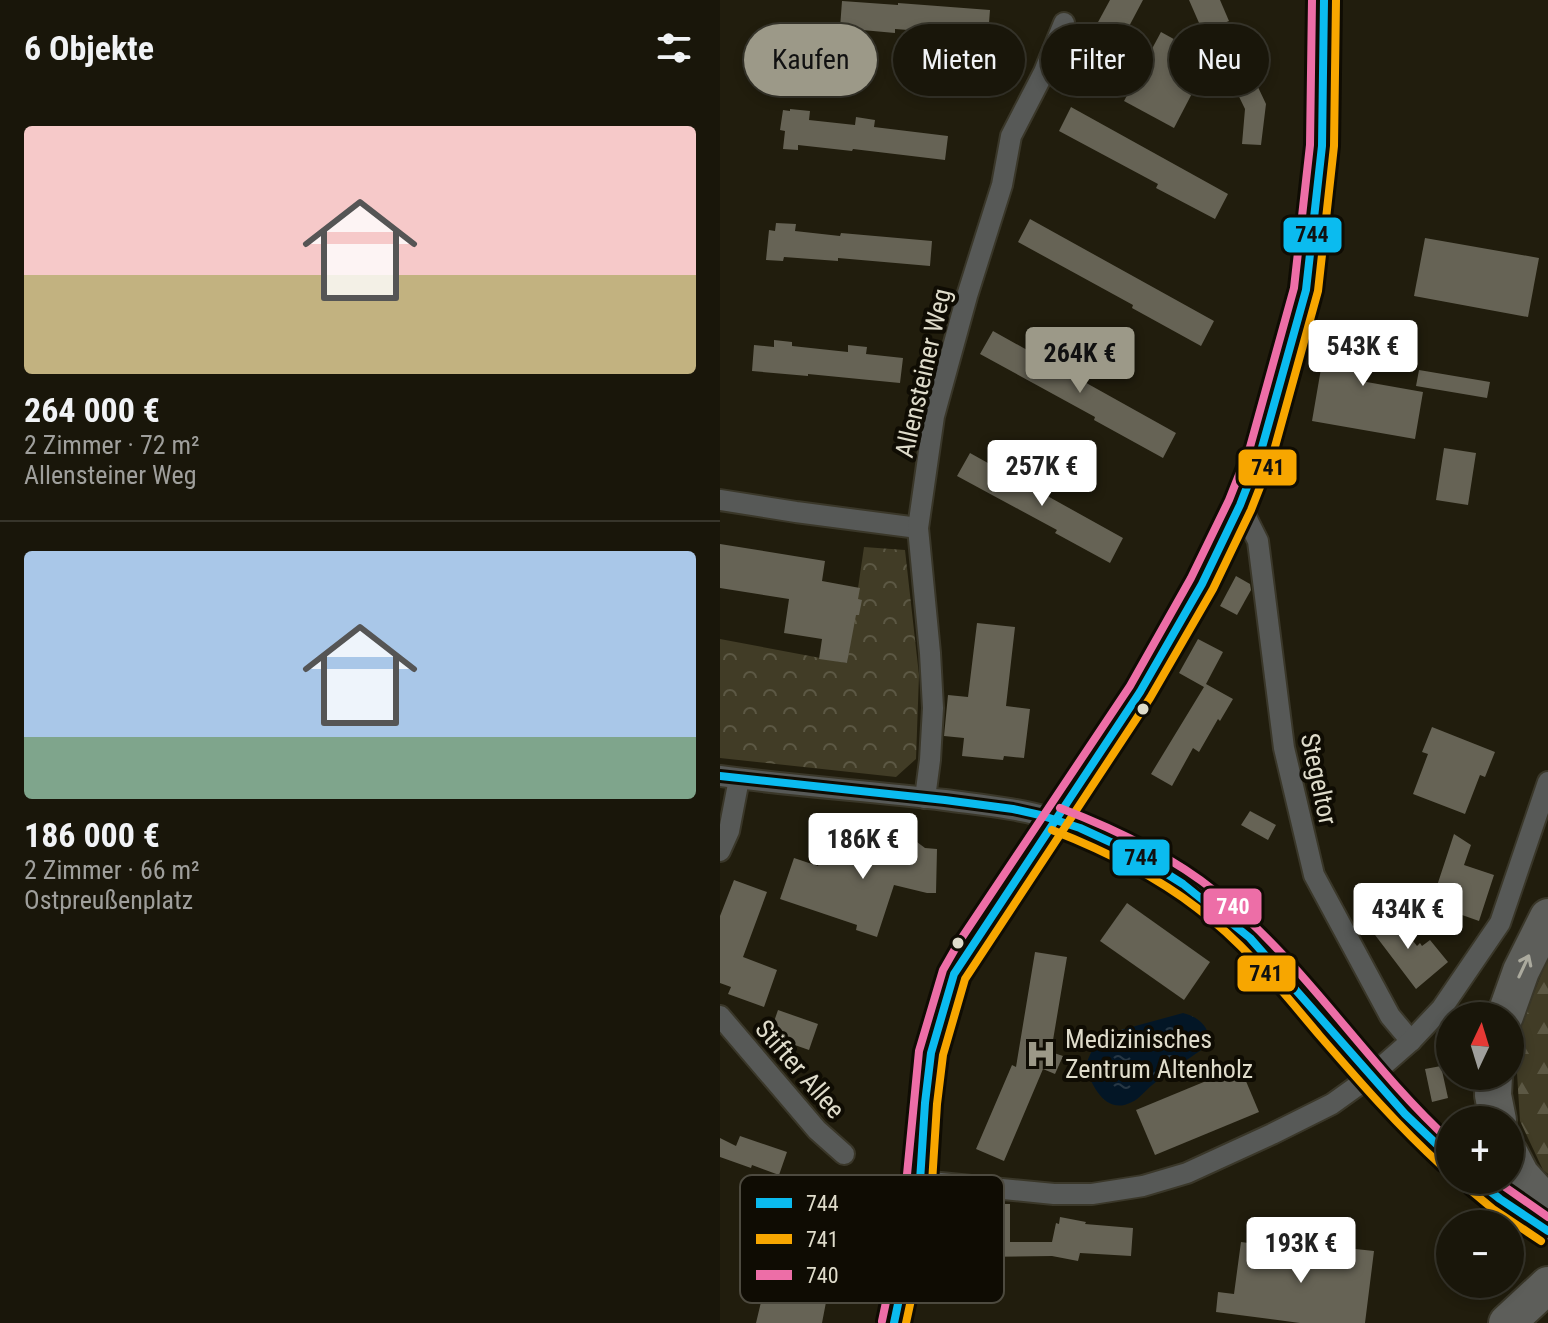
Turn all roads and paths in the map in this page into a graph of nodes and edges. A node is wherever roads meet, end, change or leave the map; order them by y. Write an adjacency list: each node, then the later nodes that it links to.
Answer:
1 (1324, 0): 4 (street)
2 (1064, 23): 5 (street, Allensteiner Weg)
3 (720, 500): 5 (street)
4 (1240, 505): 9 (street); 14 (street, Stegeltor)
5 (918, 528): 8 (street, Allensteiner Weg)
6 (730, 778): 8 (street); 10 (street)
7 (1548, 782): 14 (street)
8 (925, 798): 9 (street)
9 (1056, 819): 15 (street); 18 (street)
10 (720, 851)
11 (1548, 917): 12 (highway, one-way to 11)
12 (1510, 1002)
13 (720, 1016): 17 (street, Stifter Allee)
14 (1411, 1041): 15 (street)
15 (1371, 1076): 16 (street); 20 (street)
16 (1436, 1144)
17 (844, 1154)
18 (920, 1175)
19 (1524, 1178): 22 (highway)
20 (1004, 1189)
21 (1494, 1194): 23 (street)
22 (1548, 1205)
23 (1548, 1231)
24 (898, 1303): 25 (street)
25 (894, 1323)

